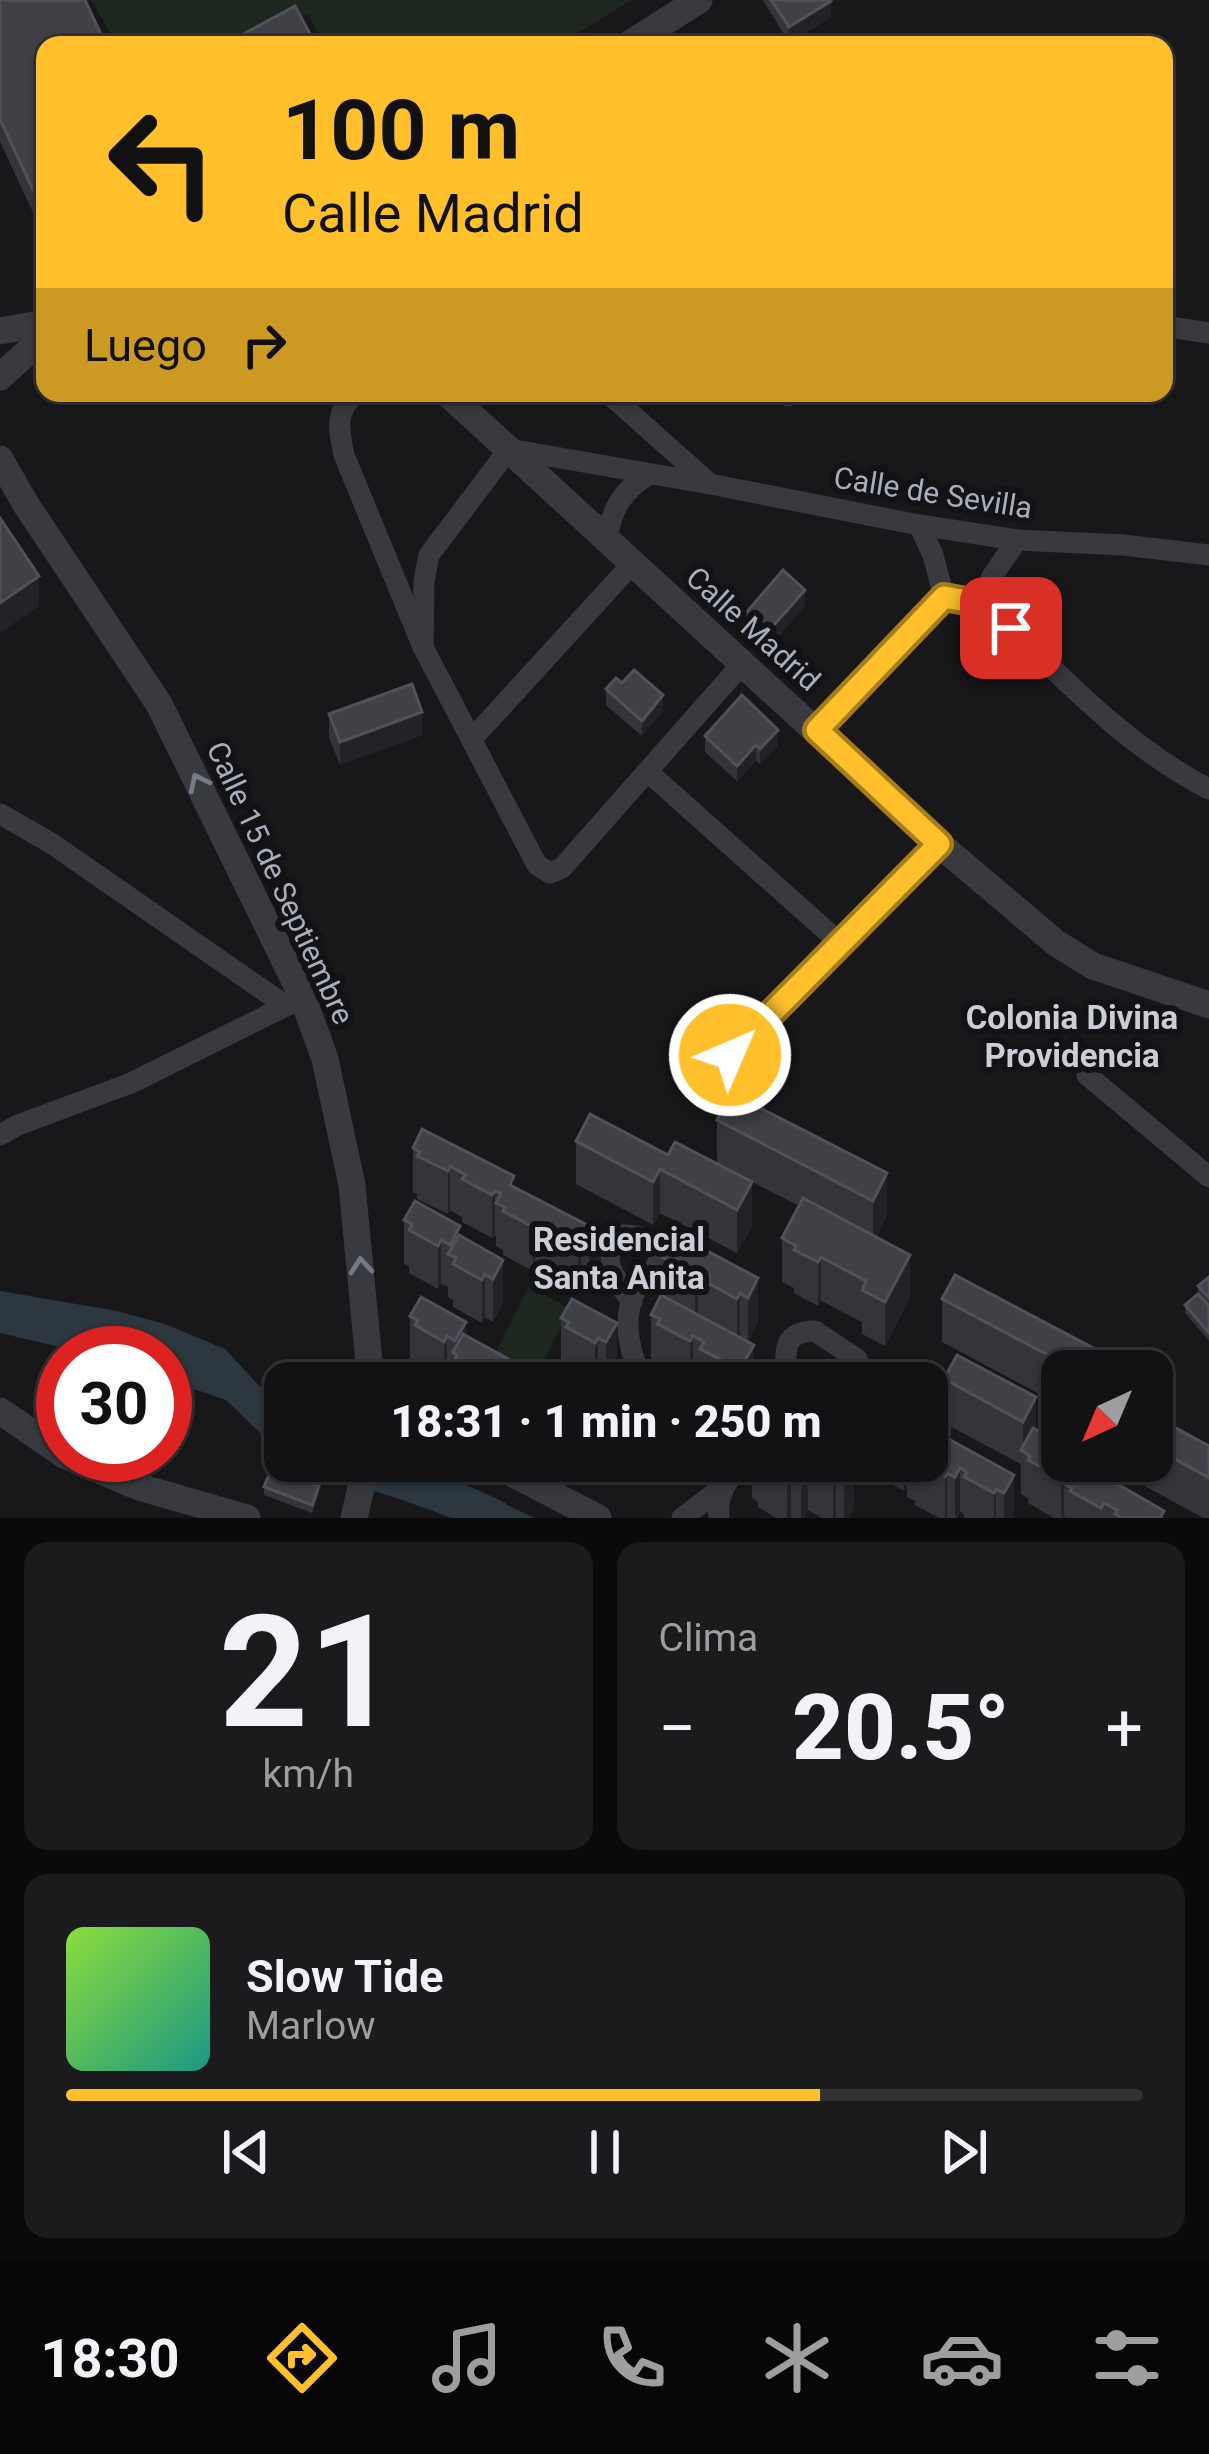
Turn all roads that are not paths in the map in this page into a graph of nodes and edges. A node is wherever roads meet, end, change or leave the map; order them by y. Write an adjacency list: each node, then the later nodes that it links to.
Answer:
1 (699, 0): 2 (street)
2 (648, 36)
3 (36, 325): 5 (street)
4 (1173, 327): 6 (street)
5 (0, 331)
6 (1209, 333)
7 (36, 344): 8 (street)
8 (0, 376)
9 (346, 402): 23 (street)
10 (458, 402): 12 (street, Calle Madrid)
11 (618, 402): 15 (street)
12 (509, 449): 14 (street, Calle de Sevilla); 18 (street, Calle Madrid); 23 (street)
13 (0, 459): 32 (street, Calle 15 de Septiembre, one-way to 13)
14 (650, 474): 15 (street, Calle de Sevilla); 18 (street)
15 (710, 484): 16 (street, Calle de Sevilla)
16 (919, 525): 17 (street, Calle de Sevilla); 21 (street)
17 (1017, 540): 19 (street, Calle de Sevilla); 22 (street)
18 (607, 541): 20 (street, Calle Madrid)
19 (1209, 555)
20 (632, 563): 24 (street, Calle Madrid); 26 (street)
21 (944, 597): 22 (street); 25 (street)
22 (988, 605): 28 (street)
23 (423, 647): 26 (street)
24 (742, 664): 25 (street, Calle Madrid); 27 (street)
25 (817, 730): 30 (street, Calle Madrid)
26 (472, 739): 27 (street)
27 (647, 771): 31 (street)
28 (1209, 789)
29 (0, 814): 32 (street)
30 (939, 844): 31 (street); 33 (street, Calle Madrid)
31 (841, 944): 34 (street)
32 (294, 1002): 36 (street); 39 (street, Calle 15 de Septiembre, one-way to 32)
33 (1209, 1005)
34 (730, 1055)
35 (1087, 1075): 37 (street)
36 (0, 1135)
37 (1209, 1177)
38 (632, 1302): 40 (street)
39 (369, 1362)
40 (634, 1362)
41 (786, 1362): 42 (street)
42 (857, 1362)
43 (0, 1411): 44 (street)
44 (36, 1436)
45 (128, 1482): 49 (street)
46 (529, 1482): 50 (street)
47 (726, 1482): 48 (street)
48 (723, 1486): 51 (street); 52 (street)
49 (247, 1518)
50 (598, 1518)
51 (682, 1518)
52 (718, 1518)

